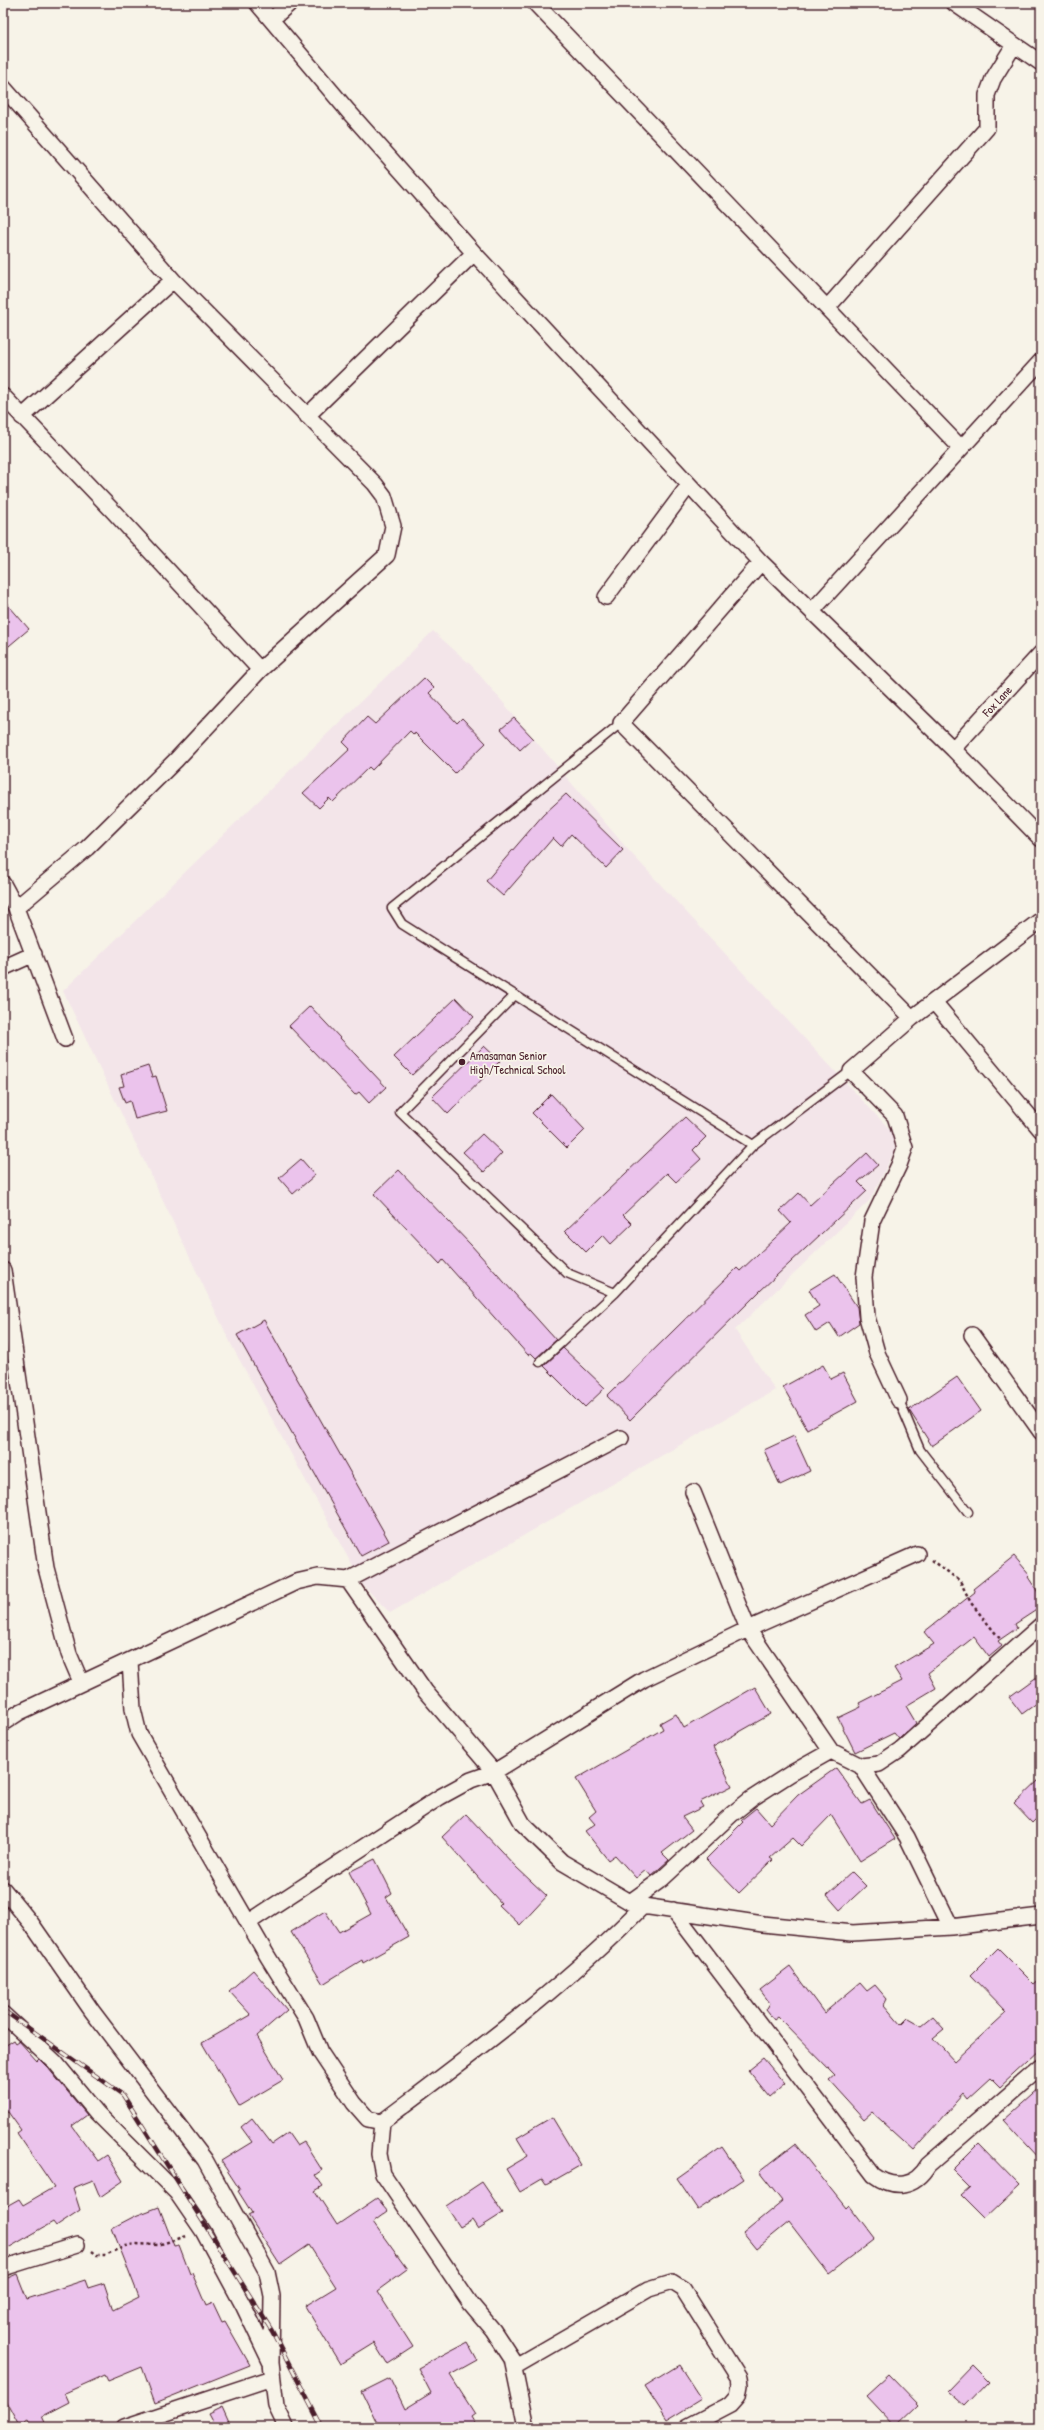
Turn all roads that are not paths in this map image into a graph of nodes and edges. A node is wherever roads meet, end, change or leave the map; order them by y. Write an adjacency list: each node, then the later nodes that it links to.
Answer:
1 (257, 3): 5 (street)
2 (290, 3): 5 (street)
3 (535, 3): 11 (street)
4 (954, 3): 6 (street)
5 (272, 19): 9 (street)
6 (1014, 45): 7 (street); 11 (street)
7 (1041, 63)
8 (3, 87): 10 (street)
9 (474, 253): 14 (street); 17 (street)
10 (173, 280): 14 (street); 15 (street)
11 (827, 308): 16 (street)
12 (1041, 361): 16 (street)
13 (3, 396): 15 (street)
14 (307, 416): 22 (street)
15 (22, 417): 22 (street)
16 (960, 447): 20 (street)
17 (690, 485): 18 (street); 19 (street)
18 (761, 562): 20 (street); 23 (street)
19 (606, 597)
20 (812, 611): 24 (street)
21 (1041, 653): 24 (street, Fox Lane)
22 (260, 670): 27 (street)
23 (621, 723): 31 (lane); 33 (street)
24 (953, 749): 25 (street)
25 (1041, 839)
26 (3, 884): 27 (street)
27 (16, 908): 29 (street)
28 (1041, 920): 32 (street)
29 (34, 954): 30 (street); 34 (street)
30 (3, 968)
31 (515, 995): 37 (lane); 39 (lane)
32 (935, 1003): 33 (street); 36 (street)
33 (912, 1018): 35 (street)
34 (65, 1039)
35 (851, 1071): 37 (lane); 42 (street)
36 (1041, 1130)
37 (753, 1145): 39 (lane)
38 (3, 1270): 52 (street)
39 (615, 1293): 41 (lane)
40 (972, 1335): 43 (street)
41 (540, 1362)
42 (899, 1400): 46 (lane)
43 (1041, 1432)
44 (621, 1438): 48 (street)
45 (693, 1492): 50 (street)
46 (968, 1512)
47 (917, 1554): 50 (street)
48 (348, 1580): 51 (street); 56 (street)
49 (1041, 1625): 55 (street)
50 (748, 1629): 54 (street); 56 (street)
51 (130, 1661): 52 (street); 61 (street)
52 (81, 1682): 53 (street)
53 (3, 1723)
54 (831, 1751): 55 (street); 58 (street)
55 (861, 1766): 62 (street)
56 (494, 1772): 58 (street); 61 (street)
57 (3, 1889): 68 (street)
58 (636, 1904): 59 (street); 65 (street)
59 (673, 1910): 62 (street); 64 (street)
60 (1041, 1916): 62 (street)
61 (249, 1922): 65 (street)
62 (952, 1927)
63 (3, 2014): 68 (street)
64 (1041, 2067)
65 (382, 2122): 69 (street)
66 (77, 2245): 67 (street)
67 (3, 2268)
68 (271, 2363): 70 (street)
69 (514, 2366): 73 (street); 74 (street)
70 (272, 2378): 71 (street); 72 (street)
71 (124, 2427)
72 (286, 2427)
73 (526, 2427)
74 (687, 2427)

